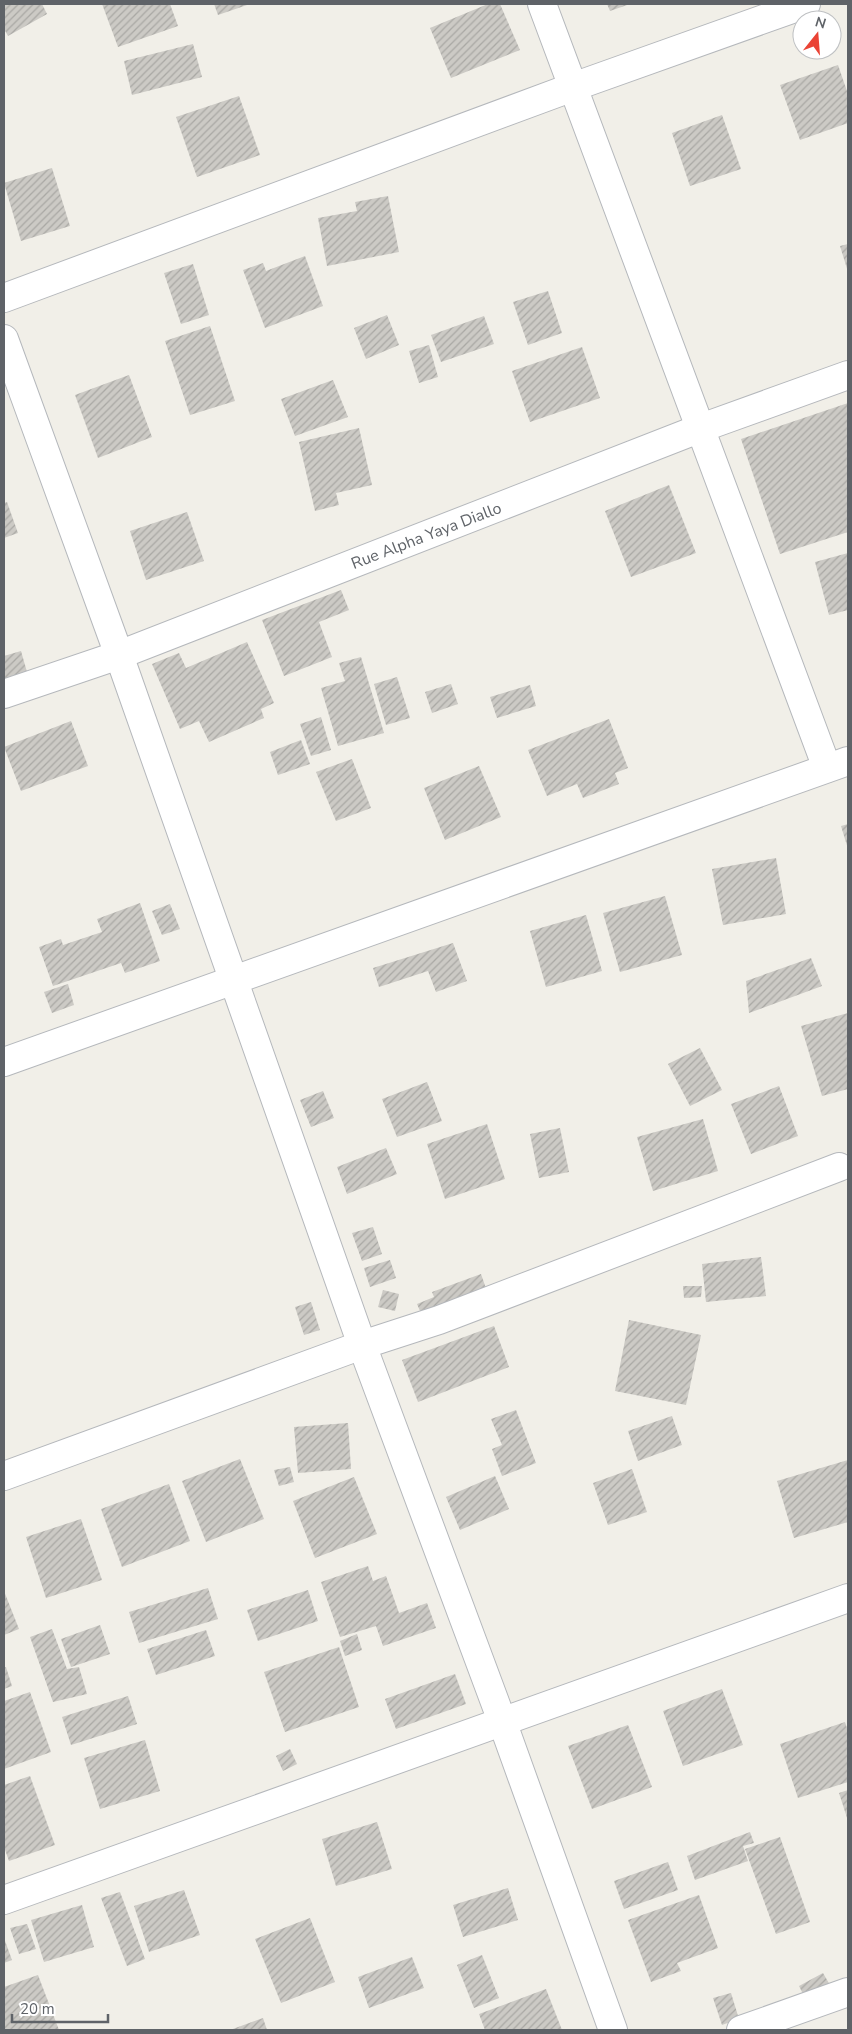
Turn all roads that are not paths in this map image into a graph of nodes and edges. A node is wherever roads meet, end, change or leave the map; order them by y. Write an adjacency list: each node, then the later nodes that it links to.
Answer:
1 (542, 4): 3 (street)
2 (806, 4): 3 (street)
3 (574, 87): 4 (street); 7 (street)
4 (4, 298)
5 (4, 339): 8 (street)
6 (848, 375): 7 (street, Rue Alpha Yaya Diallo)
7 (701, 428): 8 (street, Rue Alpha Yaya Diallo); 10 (street)
8 (119, 655): 9 (street, Rue Alpha Yaya Diallo); 11 (street)
9 (4, 694)
10 (838, 765): 11 (street)
11 (234, 980): 12 (street); 14 (street)
12 (4, 1062)
13 (838, 1167): 14 (street)
14 (362, 1345): 15 (street); 17 (street)
15 (4, 1476)
16 (848, 1598): 17 (street)
17 (502, 1722): 18 (street); 20 (street)
18 (4, 1900)
19 (848, 1992): 21 (street)
20 (614, 2030)
21 (741, 2030)

